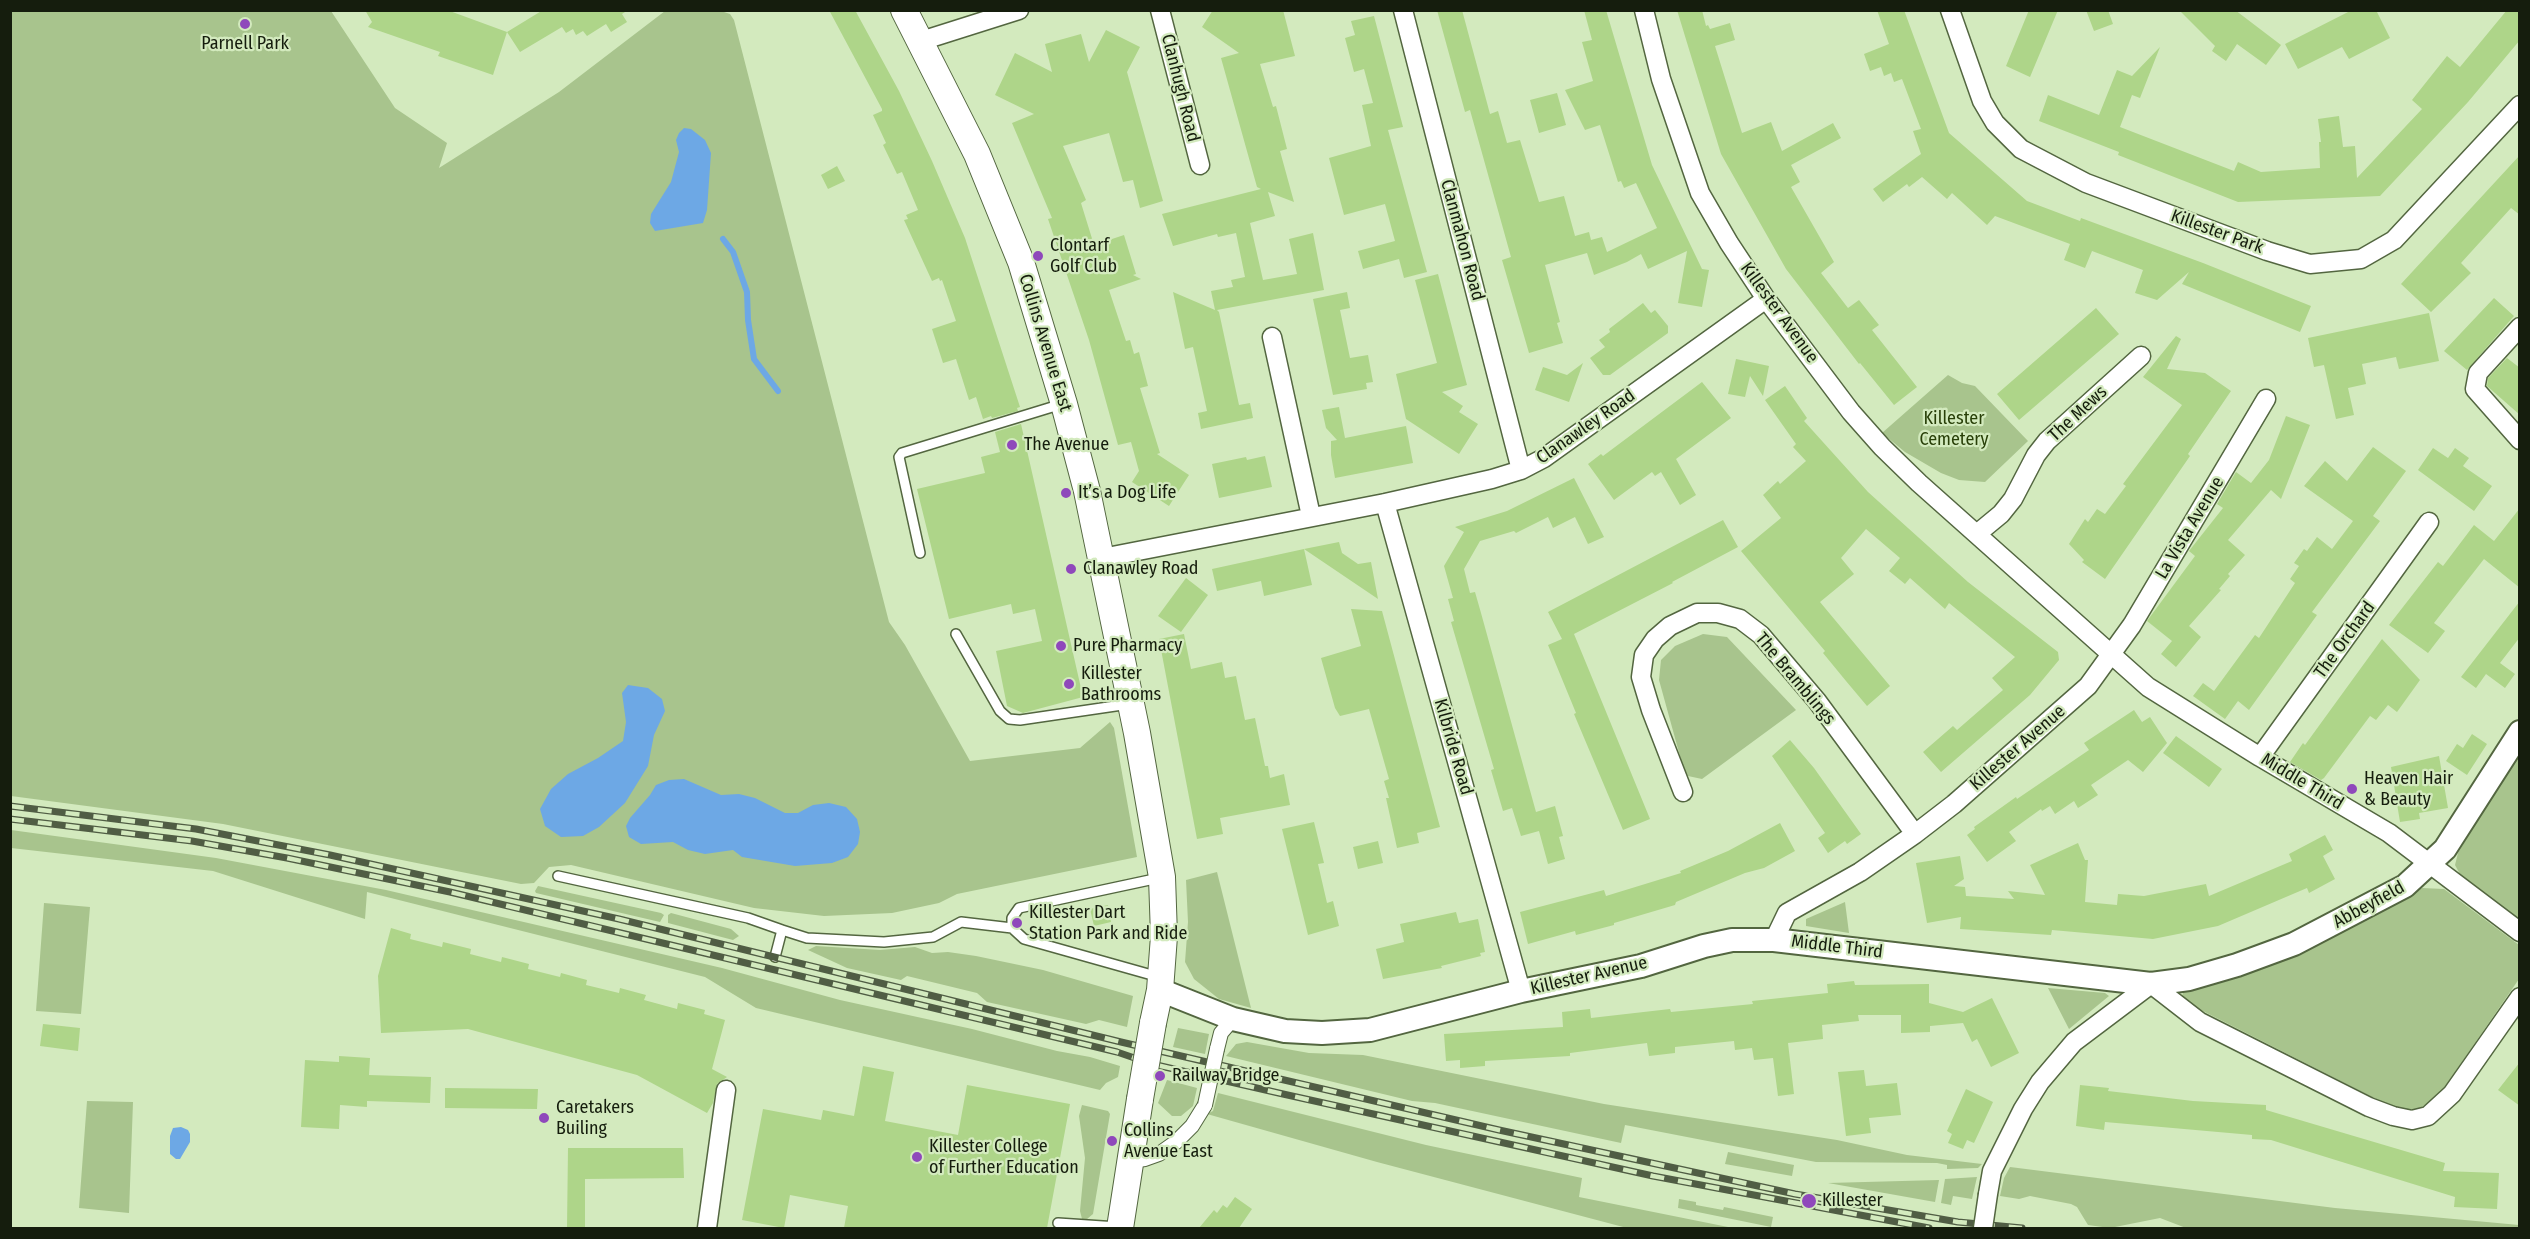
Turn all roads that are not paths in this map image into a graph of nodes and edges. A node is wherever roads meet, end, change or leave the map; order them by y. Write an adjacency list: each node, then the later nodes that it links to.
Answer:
1 (904, 10): 7 (main road, Collins Avenue East)
2 (1018, 10): 7 (street)
3 (1160, 10): 9 (street, Clanhugh Road)
4 (1402, 10): 17 (street, Clanmahon Road)
5 (1644, 10): 10 (street, Killester Avenue)
6 (1950, 10): 8 (street, Killester Park)
7 (921, 40): 15 (main road, Collins Avenue East)
8 (2520, 105)
9 (1200, 165)
10 (1766, 299): 17 (street, Clanawley Road); 21 (street, Killester Avenue)
11 (2520, 327): 16 (street)
12 (1272, 337): 19 (street)
13 (2141, 356): 21 (street, The Mews)
14 (2266, 399): 25 (street, La Vista Avenue)
15 (1064, 404): 22 (lane); 23 (main road, Collins Avenue East)
16 (2520, 440)
17 (1521, 470): 18 (street, Clanawley Road)
18 (1385, 504): 19 (street, Clanawley Road); 41 (street, Kilbride Road)
19 (1311, 516): 23 (street, Clanawley Road)
20 (2429, 522): 28 (street, The Orchard)
21 (1978, 533): 25 (street, Killester Avenue)
22 (920, 553)
23 (1102, 558): 26 (main road, Collins Avenue East)
24 (956, 634): 26 (lane)
25 (2112, 656): 28 (street, Middle Third); 30 (street, Killester Avenue)
26 (1132, 704): 33 (main road, Collins Avenue East)
27 (2520, 732): 31 (street, Abbeyfield)
28 (2260, 757): 31 (street, Middle Third)
29 (1683, 792): 30 (street, The Bramblings)
30 (1915, 834): 37 (street, Killester Avenue)
31 (2431, 865): 36 (street, Middle Third); 40 (street, Abbeyfield)
32 (558, 876): 35 (lane)
33 (1162, 877): 34 (lane); 39 (main road, Collins Avenue East)
34 (1012, 928): 35 (lane); 39 (lane)
35 (782, 930): 38 (lane)
36 (2520, 932)
37 (1774, 940): 40 (street, Middle Third); 41 (street, Killester Avenue)
38 (775, 957)
39 (1160, 984): 43 (street, Killester Avenue); 45 (main road, Collins Avenue East, bridge)
40 (2151, 984): 42 (street); 49 (street, bridge)
41 (1521, 991): 43 (street, Killester Avenue)
42 (2520, 997)
43 (1233, 1019): 45 (street, bridge)
44 (726, 1089): 47 (street)
45 (1130, 1161): 48 (main road, Collins Avenue East)
46 (1058, 1223): 48 (lane)
47 (707, 1228)
48 (1120, 1228)
49 (1983, 1228)

